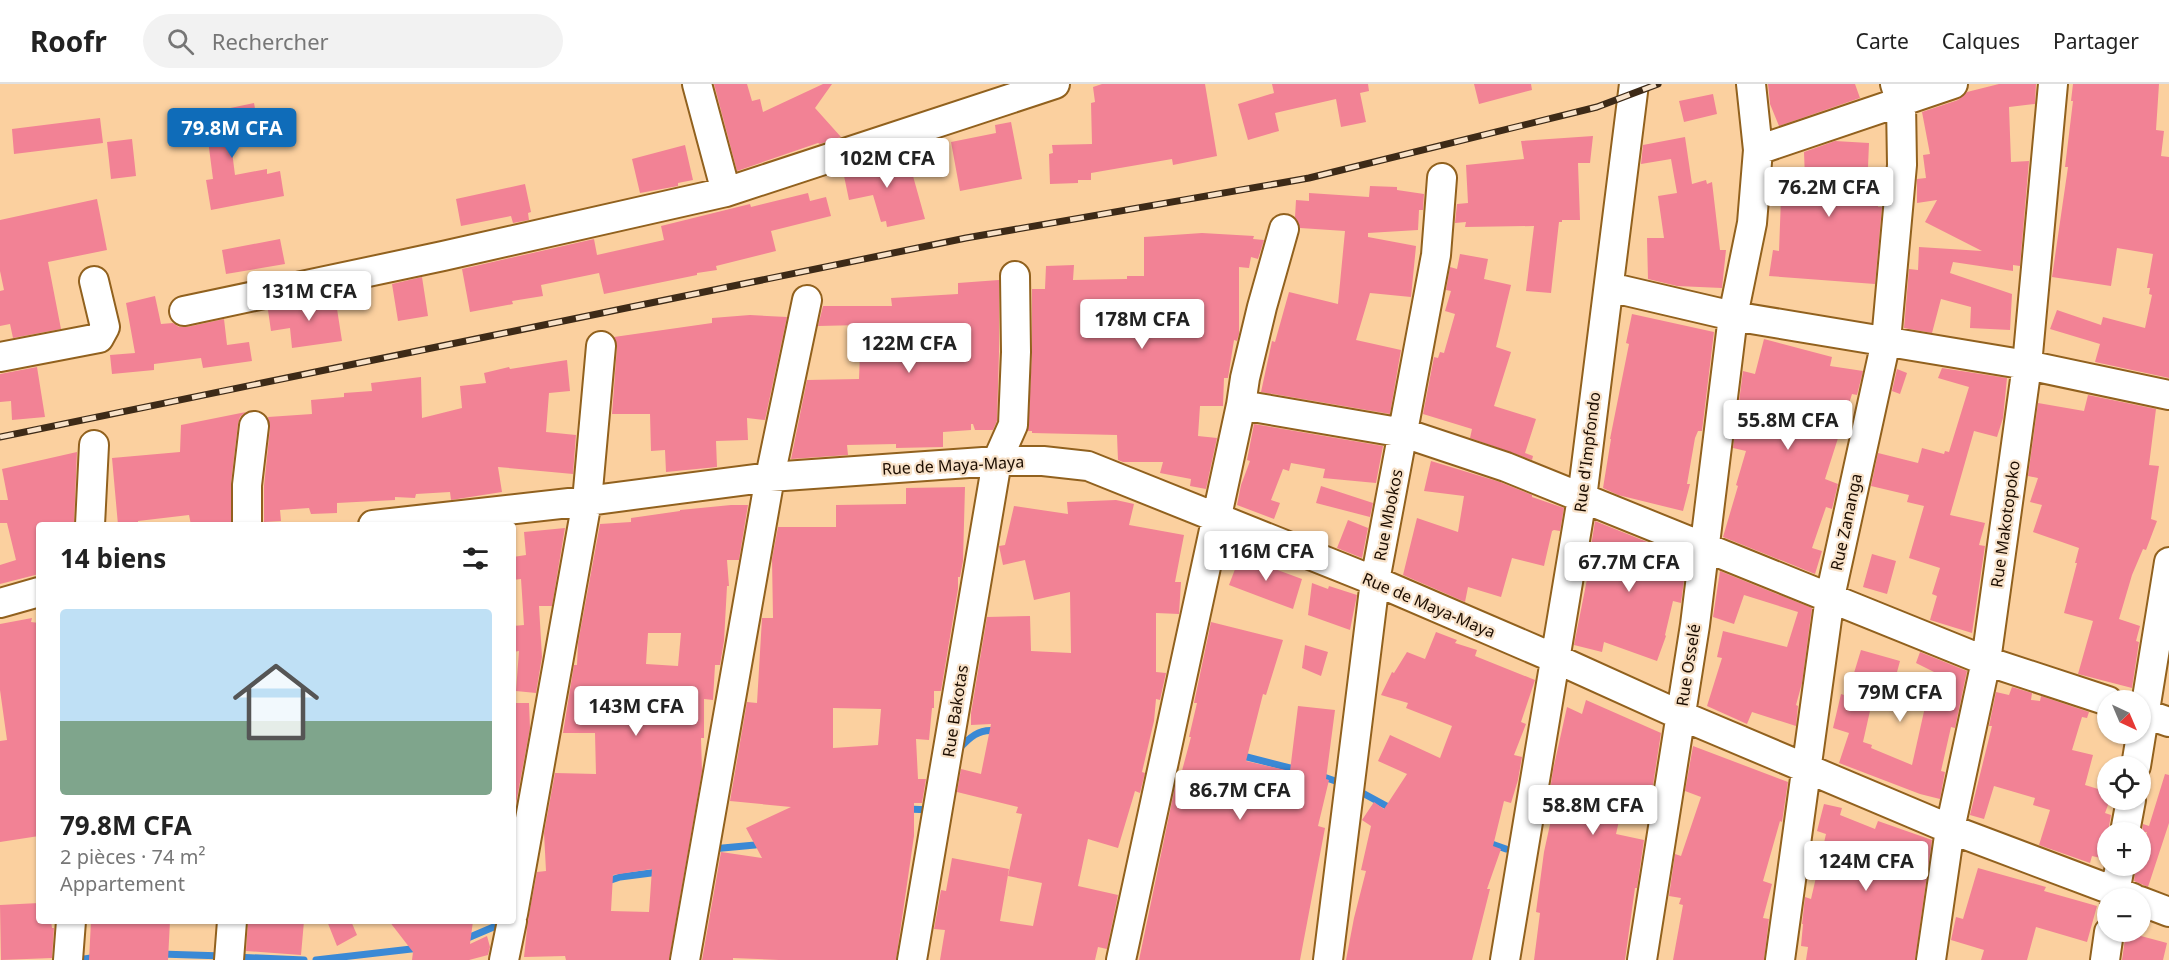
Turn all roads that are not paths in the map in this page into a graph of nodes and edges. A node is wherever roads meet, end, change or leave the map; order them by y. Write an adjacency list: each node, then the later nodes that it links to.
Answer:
1 (697, 84): 10 (street)
2 (1055, 84): 10 (street)
3 (1634, 84): 14 (street, Rue d'Impfondo)
4 (1751, 84): 8 (street, Rue Osselé)
5 (1953, 84): 7 (street)
6 (2053, 84): 21 (street, Rue Makotopoko)
7 (1898, 93): 8 (street); 18 (street, Rue Zananga)
8 (1758, 150): 17 (street, Rue Osselé)
9 (1442, 178): 25 (street, Rue Mbokos)
10 (726, 192): 16 (street)
11 (1284, 229): 23 (street)
12 (1015, 276): 27 (street, Rue Bakotas)
13 (94, 281): 20 (street)
14 (1609, 287): 17 (street); 29 (street, Rue d'Impfondo)
15 (807, 300): 28 (street)
16 (184, 311)
17 (1733, 316): 18 (street); 35 (street, Rue Osselé)
18 (1886, 341): 21 (street); 39 (street, Rue Zananga)
19 (601, 346): 30 (street)
20 (0, 357)
21 (2027, 365): 22 (street); 42 (street, Rue Makotopoko)
22 (2169, 395)
23 (1241, 405): 25 (street); 31 (street)
24 (254, 426): 33 (street)
25 (1404, 433): 29 (street); 37 (street, Rue Mbokos)
26 (94, 445): 32 (street)
27 (997, 461): 28 (street, Rue de Maya-Maya); 31 (street, Rue de Maya-Maya); 60 (street, Rue Bakotas)
28 (770, 477): 30 (street, Rue de Maya-Maya); 59 (street)
29 (1582, 498): 35 (street); 41 (street, Rue d'Impfondo)
30 (587, 501): 34 (street, Rue de Maya-Maya); 49 (street)
31 (1217, 517): 37 (street, Rue de Maya-Maya); 61 (street)
32 (90, 522)
33 (247, 522)
34 (400, 522)
35 (1706, 547): 39 (street); 44 (street, Rue Osselé)
36 (2169, 562): 45 (street)
37 (1375, 581): 41 (street, Rue de Maya-Maya); 62 (street, Rue Mbokos)
38 (36, 593): 40 (street)
39 (1830, 597): 42 (street); 46 (street, Rue Zananga)
40 (0, 603)
41 (1554, 658): 44 (street, Rue de Maya-Maya); 63 (street, Rue d'Impfondo)
42 (1986, 661): 43 (street); 47 (street, Rue Makotopoko)
43 (2097, 697)
44 (1680, 715): 46 (street, Rue de Maya-Maya); 64 (street, Rue Osselé)
45 (2151, 716)
46 (1807, 768): 47 (street, Rue de Maya-Maya); 65 (street, Rue Zananga)
47 (1950, 829): 48 (street, Rue de Maya-Maya); 66 (street, Rue Makotopoko)
48 (2117, 888)
49 (516, 897)
50 (2151, 903): 51 (street, Rue de Maya-Maya)
51 (2169, 912)
52 (71, 924): 56 (street)
53 (232, 924): 57 (street)
54 (511, 924): 58 (street)
55 (2107, 942): 67 (street)
56 (68, 960)
57 (229, 960)
58 (504, 960)
59 (685, 960)
60 (912, 960)
61 (1121, 960)
62 (1328, 960)
63 (1505, 960)
64 (1642, 960)
65 (1780, 960)
66 (1931, 960)
67 (2104, 960)

